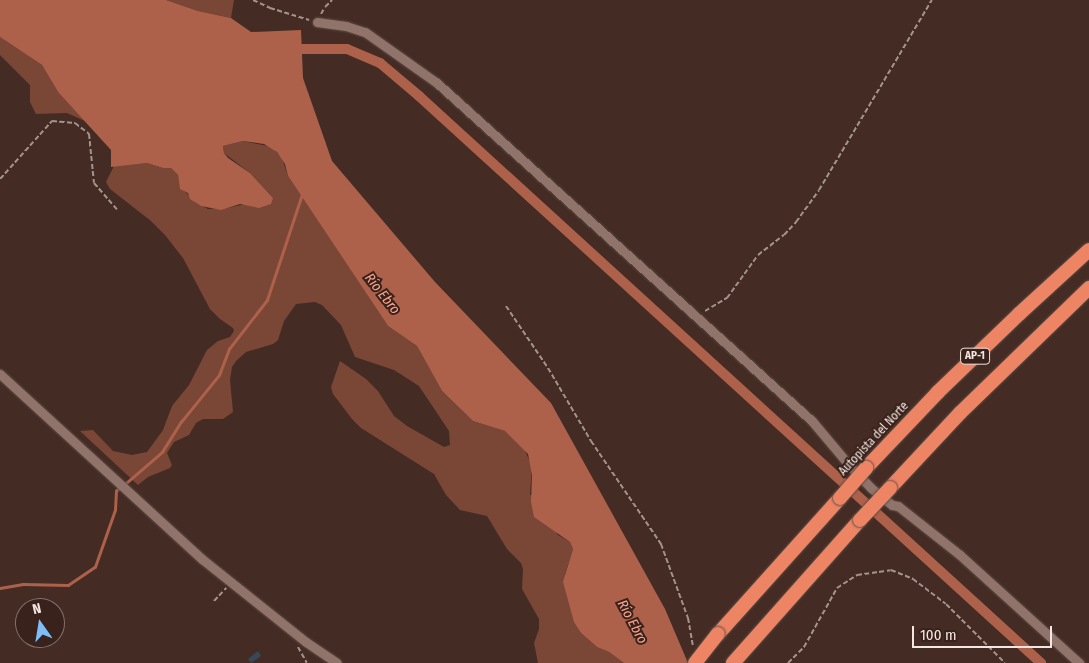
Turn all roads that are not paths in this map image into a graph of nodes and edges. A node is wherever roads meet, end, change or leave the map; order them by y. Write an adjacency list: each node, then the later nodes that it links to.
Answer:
1 (317, 22): 8 (street)
2 (1089, 250): 6 (highway, Autopista del Norte / AP-1, bridge)
3 (1089, 288): 7 (highway, AP-1, bridge)
4 (0, 374): 5 (street)
5 (337, 663)
6 (695, 663)
7 (733, 663)
8 (1079, 663)

